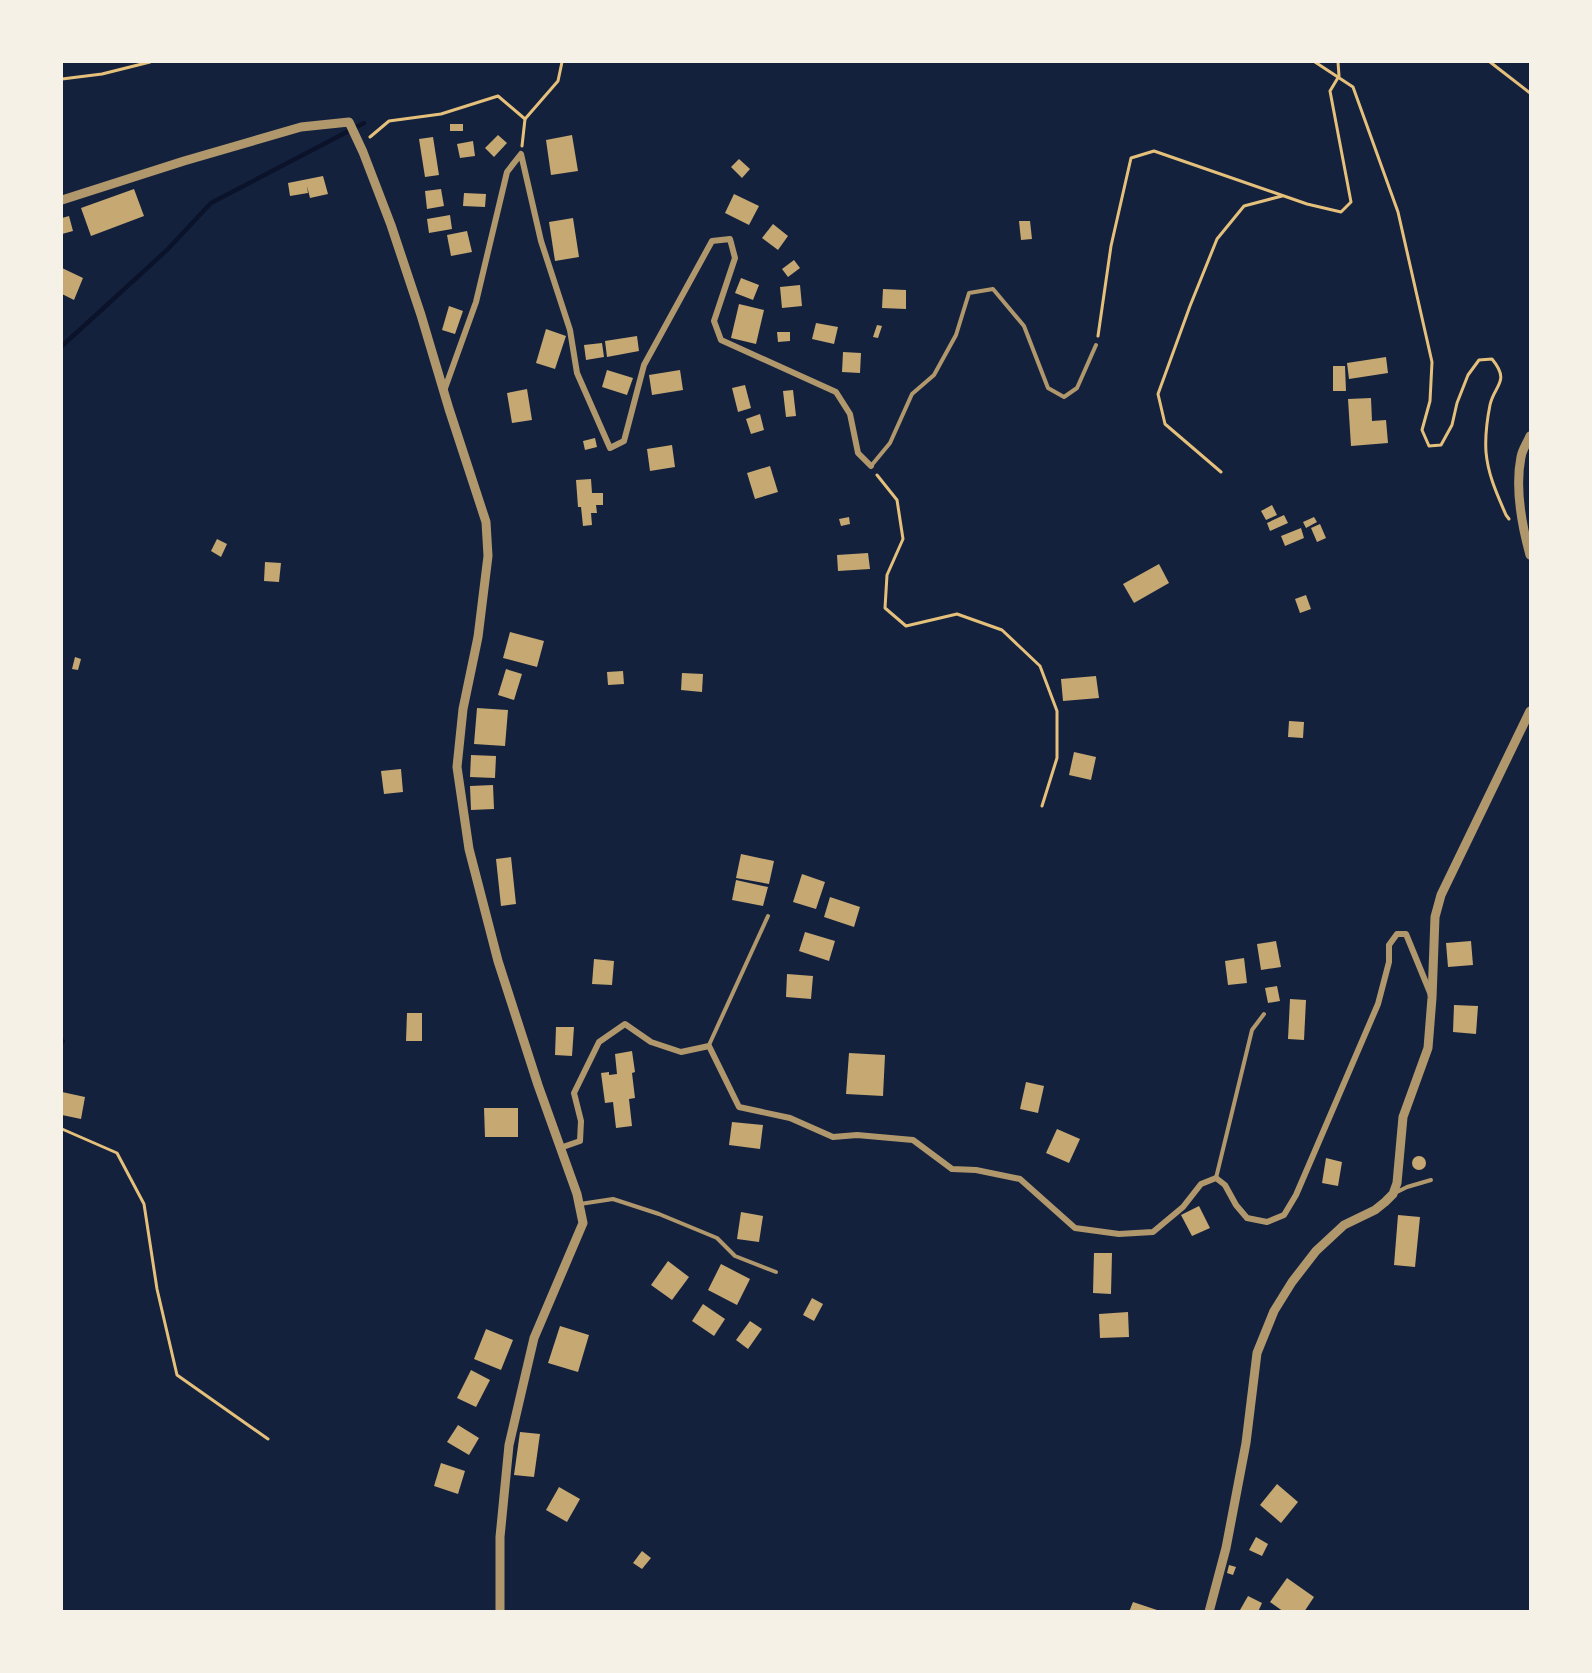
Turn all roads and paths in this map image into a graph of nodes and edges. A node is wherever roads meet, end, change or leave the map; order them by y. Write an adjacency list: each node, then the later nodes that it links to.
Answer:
1 (150, 62): 7 (path)
2 (562, 62): 9 (path)
3 (1315, 62): 6 (path)
4 (1338, 62): 6 (path)
5 (1490, 62): 8 (path)
6 (1339, 76): 12 (path); 19 (path)
7 (62, 79)
8 (1530, 93)
9 (525, 119): 10 (path); 11 (path)
10 (358, 142): 13 (street); 15 (street)
11 (521, 154): 15 (street); 17 (street)
12 (1283, 196): 14 (path); 18 (path)
13 (62, 200)
14 (1096, 345): 17 (lane)
15 (444, 392): 28 (street)
16 (1530, 436): 19 (street)
17 (871, 466): 22 (path)
18 (1221, 472)
19 (1526, 539): 20 (street)
20 (1530, 555)
21 (1530, 711): 24 (street)
22 (1042, 806)
23 (768, 916): 26 (lane)
24 (1432, 998): 29 (street); 31 (street)
25 (1264, 1014): 29 (lane)
26 (709, 1046): 28 (street); 29 (street)
27 (62, 1129): 34 (path)
28 (560, 1148): 32 (street)
29 (1216, 1178)
30 (1431, 1180): 31 (lane)
31 (1393, 1194): 36 (street)
32 (579, 1204): 33 (lane); 35 (street)
33 (776, 1272)
34 (268, 1439)
35 (500, 1611)
36 (1209, 1611)

